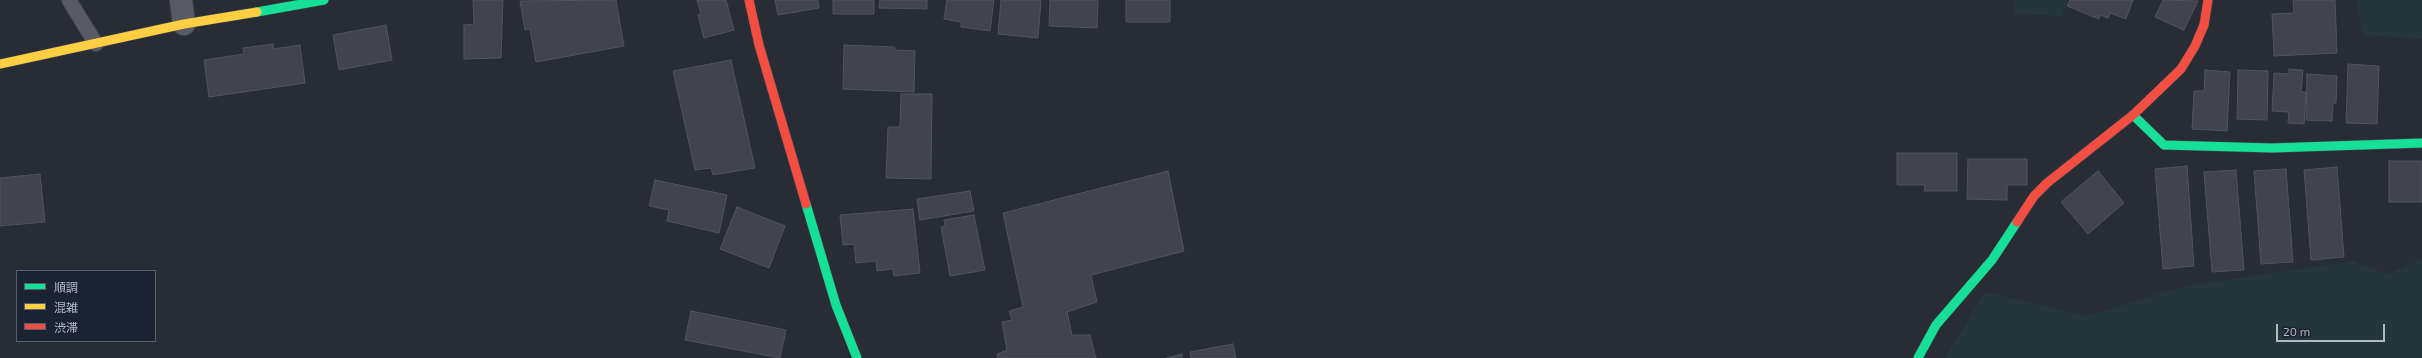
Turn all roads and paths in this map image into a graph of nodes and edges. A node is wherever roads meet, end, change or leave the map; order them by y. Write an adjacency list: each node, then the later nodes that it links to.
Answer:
1 (69, 0): 7 (lane)
2 (181, 0): 6 (street)
3 (324, 0): 6 (street)
4 (749, 0): 11 (street)
5 (2208, 0): 9 (street)
6 (184, 24): 7 (street)
7 (96, 44): 8 (street)
8 (0, 64)
9 (2133, 115): 10 (street); 12 (street)
10 (2422, 143)
11 (857, 358)
12 (1918, 358)

